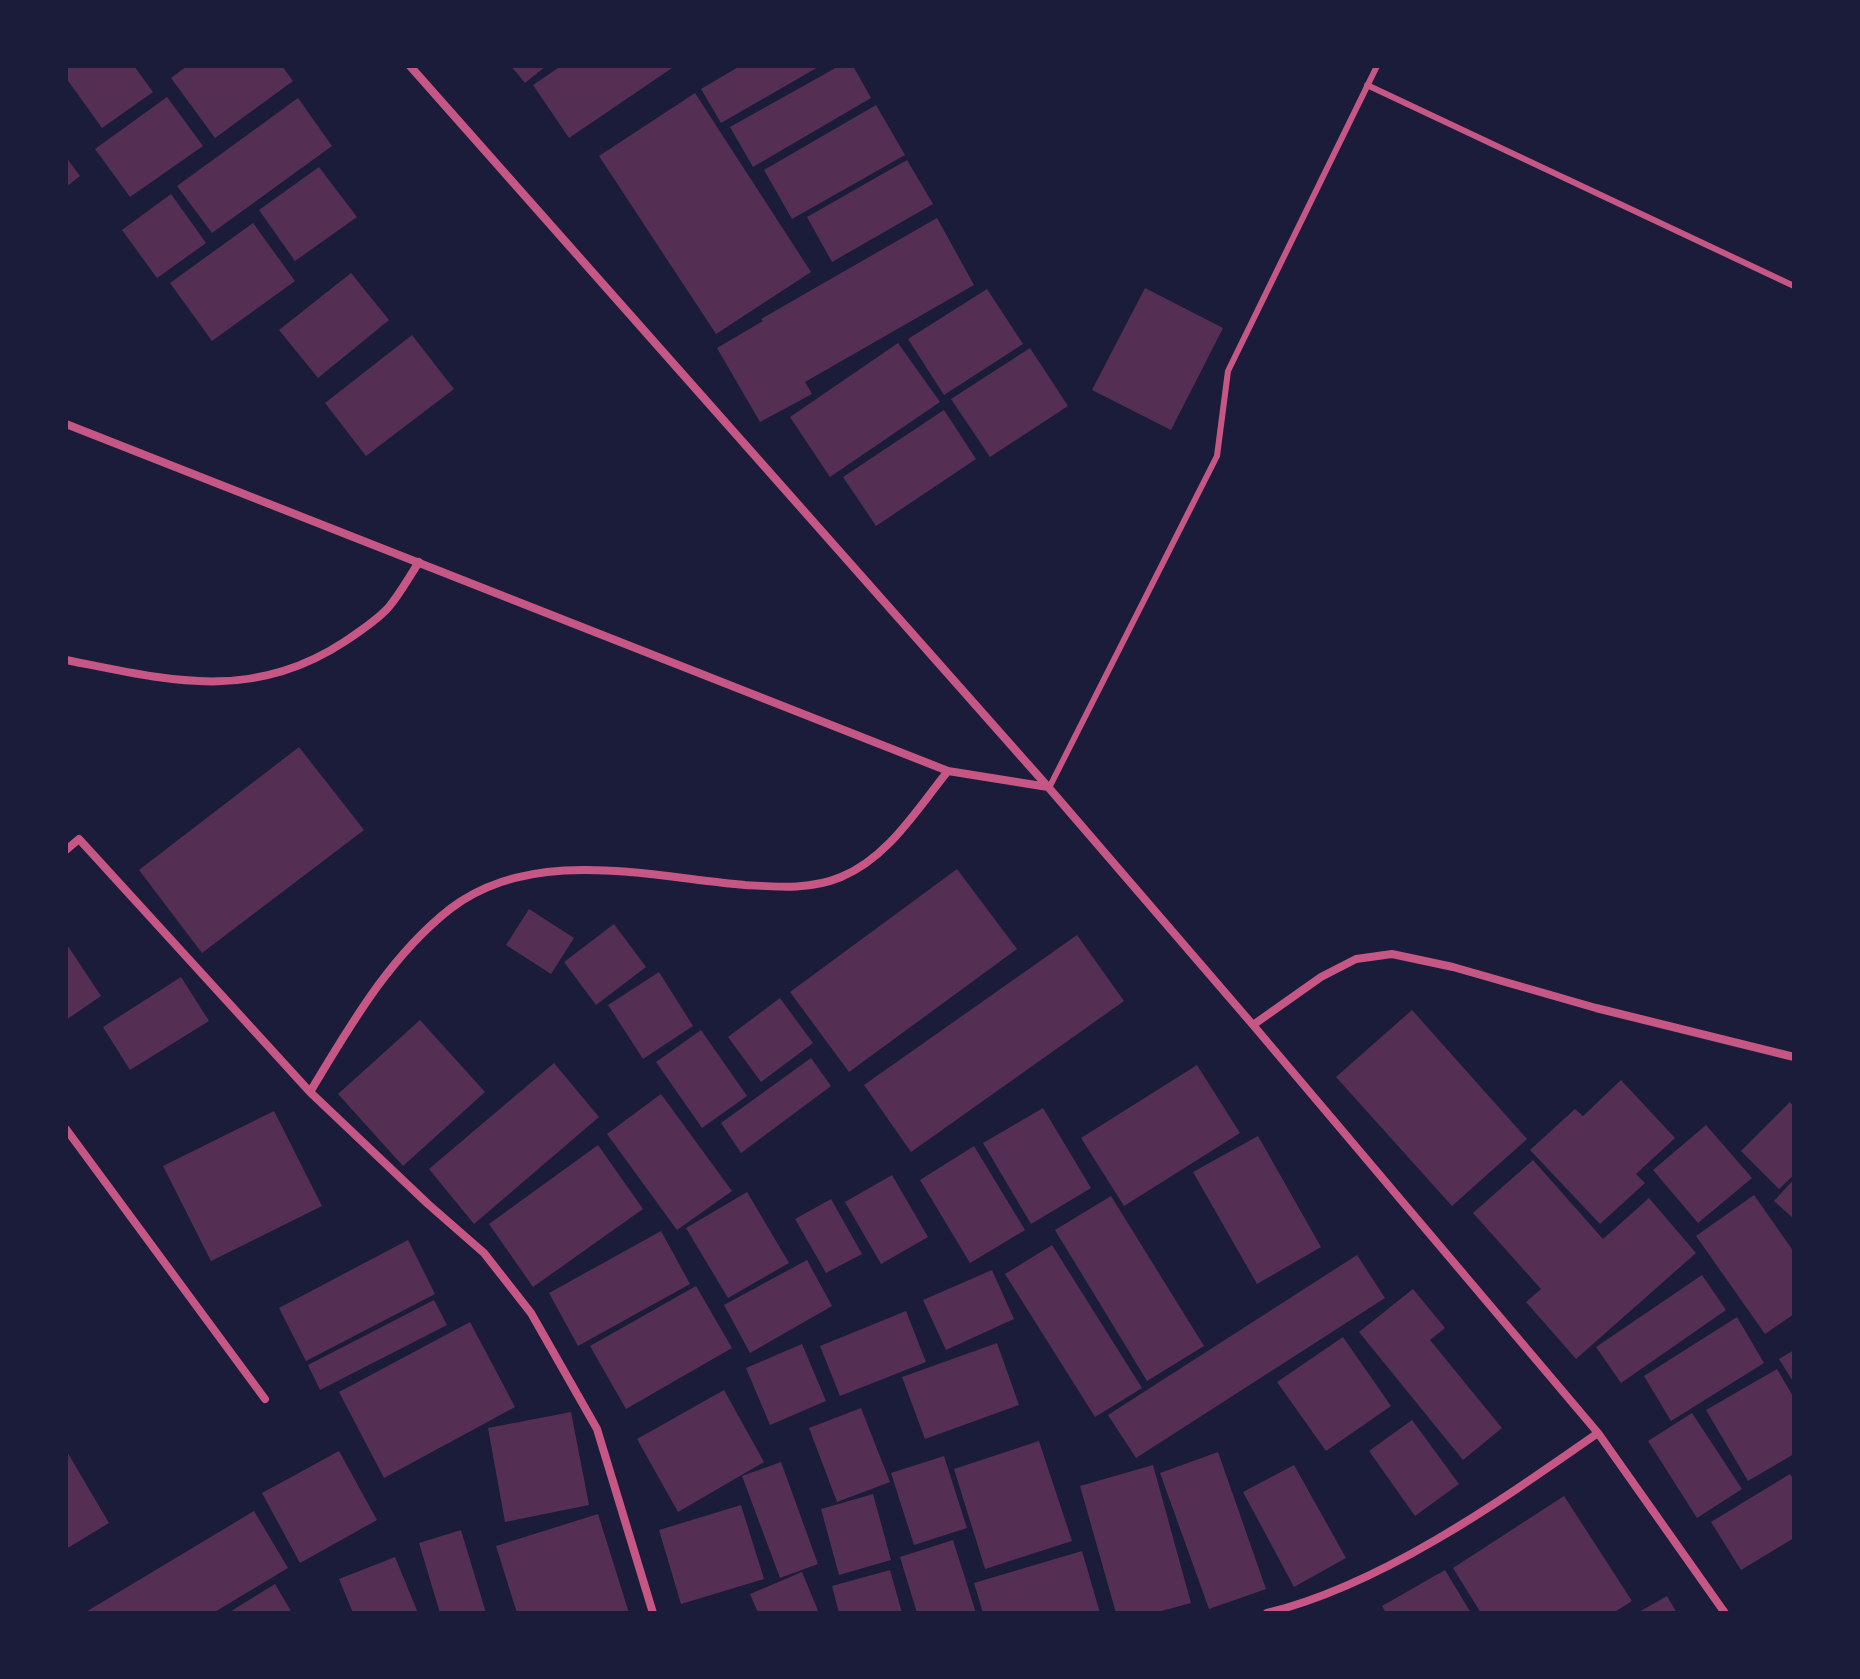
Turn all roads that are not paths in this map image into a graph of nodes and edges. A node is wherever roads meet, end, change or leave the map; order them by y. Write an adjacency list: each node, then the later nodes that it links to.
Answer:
1 (410, 66): 9 (street)
2 (1377, 66): 3 (lane)
3 (1367, 85): 4 (lane); 9 (lane)
4 (1794, 286)
5 (66, 424): 6 (street)
6 (419, 562): 7 (street); 8 (street)
7 (66, 660)
8 (948, 771): 9 (street); 13 (street)
9 (1049, 788): 11 (street)
10 (66, 850): 13 (street)
11 (1253, 1025): 12 (street); 16 (street)
12 (1794, 1057)
13 (310, 1092): 17 (street)
14 (66, 1129): 15 (street)
15 (265, 1399)
16 (1598, 1433): 18 (street); 19 (street)
17 (653, 1613)
18 (1267, 1613)
19 (1725, 1613)

